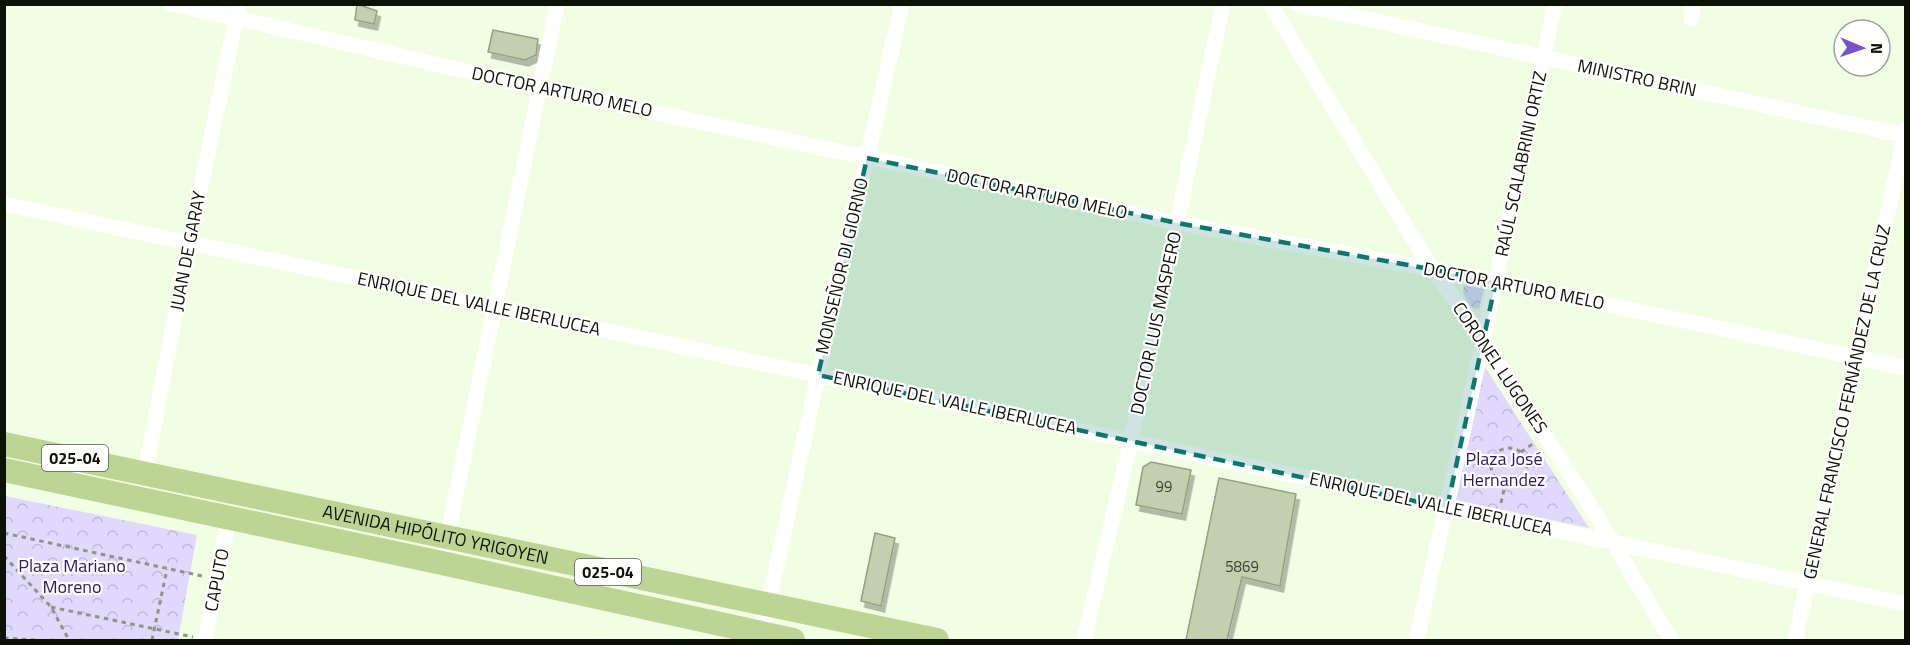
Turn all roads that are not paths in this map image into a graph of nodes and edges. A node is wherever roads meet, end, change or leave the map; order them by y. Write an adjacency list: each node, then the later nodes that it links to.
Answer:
1 (171, 4): 8 (street, DOCTOR ARTURO MELO)
2 (556, 4): 10 (street)
3 (902, 4): 12 (street, MONSEÑOR DI GIORNO)
4 (1223, 4): 14 (street, DOCTOR LUIS MASPERO)
5 (1270, 4): 16 (street, CORONEL LUGONES)
6 (1297, 4): 9 (street, MINISTRO BRIN)
7 (1555, 4): 9 (street, RAÚL SCALABRINI ORTIZ)
8 (238, 11): 10 (street, DOCTOR ARTURO MELO); 15 (street, JUAN DE GARAY)
9 (1544, 57): 11 (street, MINISTRO BRIN); 17 (street, RAÚL SCALABRINI ORTIZ)
10 (539, 88): 12 (street, DOCTOR ARTURO MELO); 18 (street)
11 (1905, 134): 20 (street, GENERAL FRANCISCO FERNÁNDEZ DE LA CRUZ)
12 (867, 158): 14 (street, DOCTOR ARTURO MELO); 22 (street, MONSEÑOR DI GIORNO)
13 (4, 204): 15 (street, ENRIQUE DEL VALLE IBERLUCEA)
14 (1177, 223): 16 (street, DOCTOR ARTURO MELO); 23 (street, DOCTOR LUIS MASPERO)
15 (189, 244): 18 (street, ENRIQUE DEL VALLE IBERLUCEA); 26 (street, JUAN DE GARAY)
16 (1432, 269): 17 (street, DOCTOR ARTURO MELO); 19 (street, CORONEL LUGONES)
17 (1496, 281): 19 (street, RAÚL SCALABRINI ORTIZ); 20 (street, DOCTOR ARTURO MELO)
18 (493, 307): 22 (street, ENRIQUE DEL VALLE IBERLUCEA); 30 (street)
19 (1484, 338): 28 (street, RAÚL SCALABRINI ORTIZ); 31 (street, CORONEL LUGONES)
20 (1856, 357): 21 (street, DOCTOR ARTURO MELO); 33 (street, GENERAL FRANCISCO FERNÁNDEZ DE LA CRUZ)
21 (1905, 368)
22 (818, 375): 23 (street, ENRIQUE DEL VALLE IBERLUCEA); 35 (street, MONSEÑOR DI GIORNO)
23 (1131, 440): 28 (street, ENRIQUE DEL VALLE IBERLUCEA); 41 (street, DOCTOR LUIS MASPERO)
24 (4, 444): 26 (main road, AVENIDA HIPÓLITO YRIGOYEN / 025-04)
25 (4, 470): 27 (main road, AVENIDA HIPÓLITO YRIGOYEN / 025-04)
26 (145, 473): 27 (street, JUAN DE GARAY); 30 (main road, AVENIDA HIPÓLITO YRIGOYEN / 025-04)
27 (140, 498): 29 (main road, AVENIDA HIPÓLITO YRIGOYEN / 025-04)
28 (1447, 508): 31 (street, ENRIQUE DEL VALLE IBERLUCEA); 42 (street, RAÚL SCALABRINI ORTIZ)
29 (229, 519): 32 (main road, AVENIDA HIPÓLITO YRIGOYEN / 025-04); 38 (street, CAPUTO)
30 (447, 536): 32 (street); 35 (main road, AVENIDA HIPÓLITO YRIGOYEN / 025-04)
31 (1613, 542): 33 (street, ENRIQUE DEL VALLE IBERLUCEA); 43 (street, CORONEL LUGONES)
32 (442, 563): 37 (main road, AVENIDA HIPÓLITO YRIGOYEN / 025-04)
33 (1808, 583): 34 (street, ENRIQUE DEL VALLE IBERLUCEA); 44 (street, GENERAL FRANCISCO FERNÁNDEZ DE LA CRUZ)
34 (1905, 604)
35 (769, 606): 36 (main road, AVENIDA HIPÓLITO YRIGOYEN / 025-04); 37 (street, MONSEÑOR DI GIORNO)
36 (793, 611): 39 (street); 40 (main road, AVENIDA HIPÓLITO YRIGOYEN / 025-04)
37 (762, 634): 39 (main road, AVENIDA HIPÓLITO YRIGOYEN / 025-04)
38 (205, 640)
39 (788, 640)
40 (937, 640)
41 (1084, 640)
42 (1416, 640)
43 (1671, 640)
44 (1796, 640)

